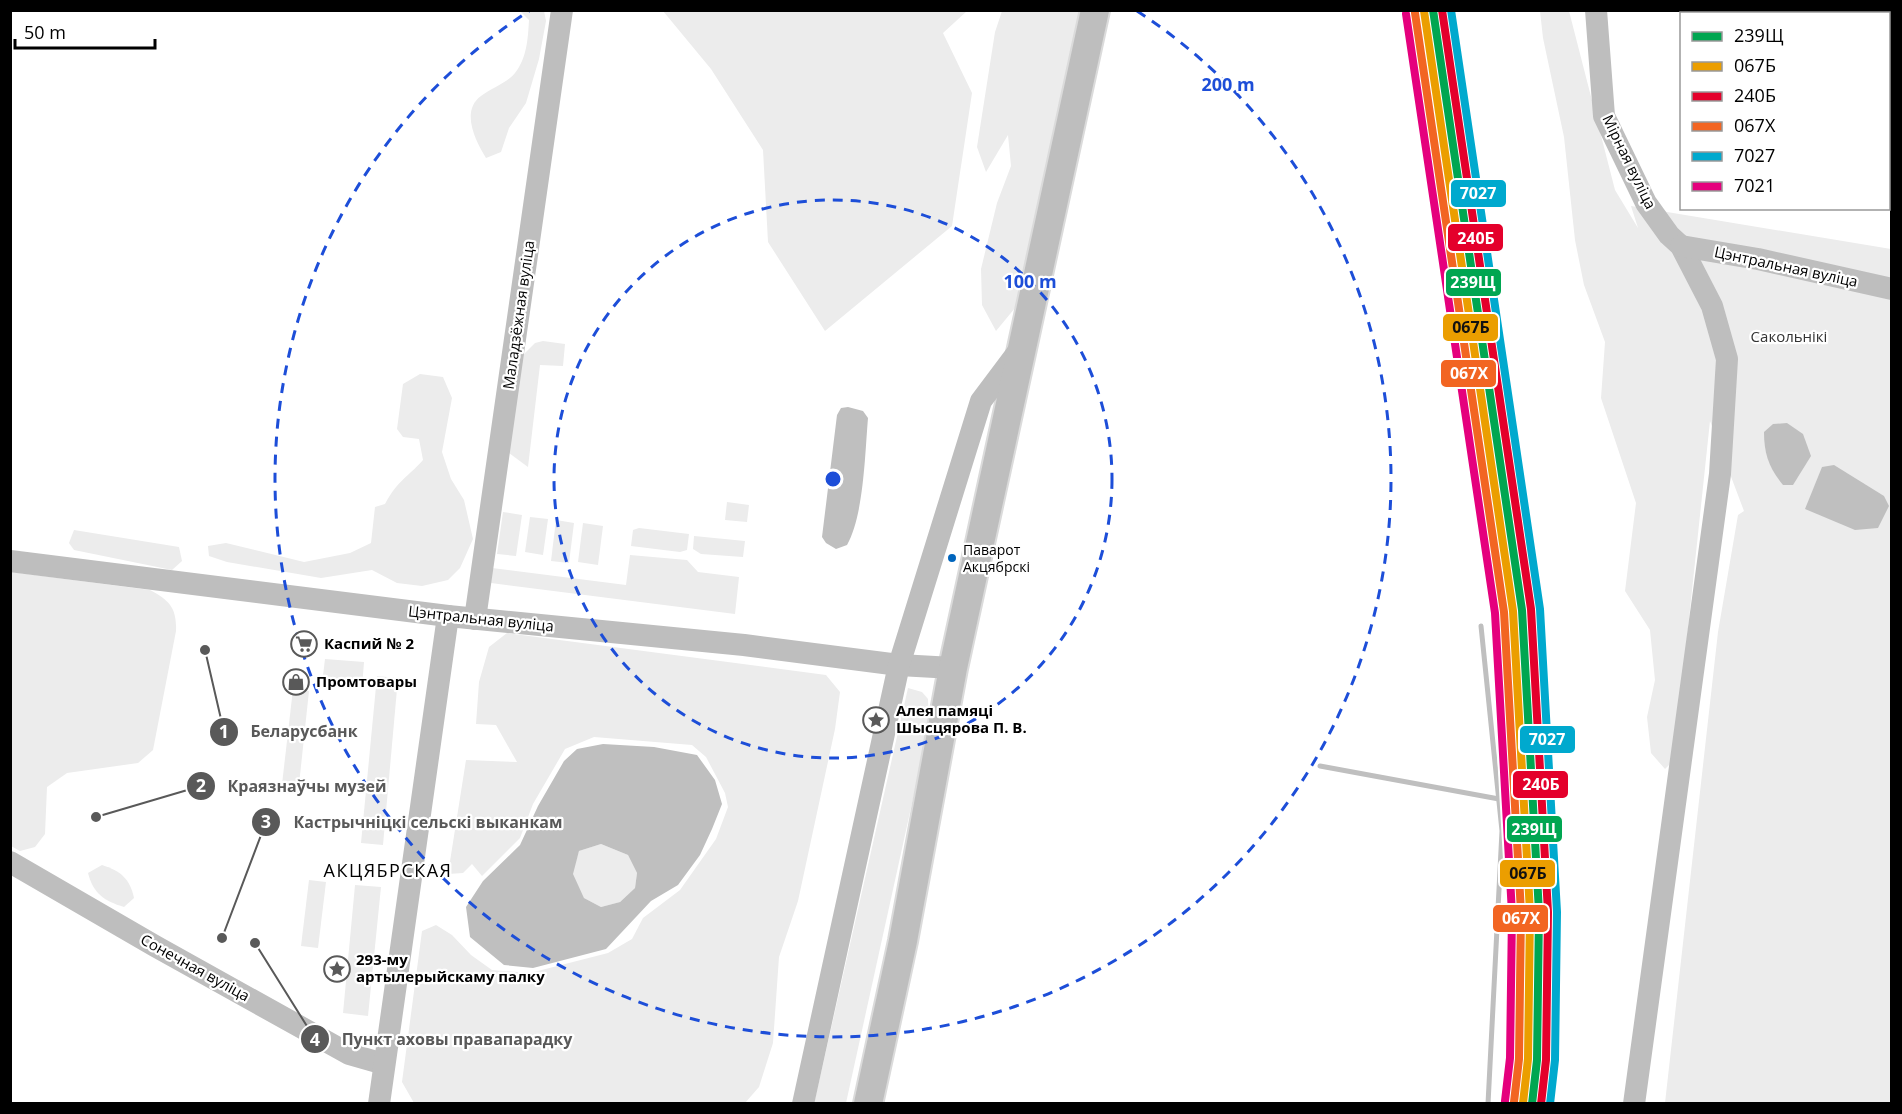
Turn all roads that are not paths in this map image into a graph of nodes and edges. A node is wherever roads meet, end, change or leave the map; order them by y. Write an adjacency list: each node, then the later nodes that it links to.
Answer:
1 (562, 10): 9 (street, Маладзёжная вуліца)
2 (1095, 10): 6 (main road)
3 (1596, 10): 4 (street, Мірная вуліца)
4 (1681, 246): 5 (street, Цэнтральная вуліца); 17 (street, Мірная вуліца)
5 (1892, 289)
6 (1021, 348): 10 (street); 11 (main road)
7 (10, 561): 8 (street, Цэнтральная вуліца)
8 (448, 616): 9 (street, Цэнтральная вуліца); 13 (street)
9 (475, 619): 10 (street, Цэнтральная вуліца)
10 (898, 665): 11 (street, Цэнтральная вуліца); 15 (street)
11 (953, 668): 16 (main road)
12 (10, 862): 13 (street, Сонечная вуліца)
13 (384, 1064): 14 (street)
14 (379, 1104)
15 (803, 1104)
16 (868, 1104)
17 (1634, 1104)

